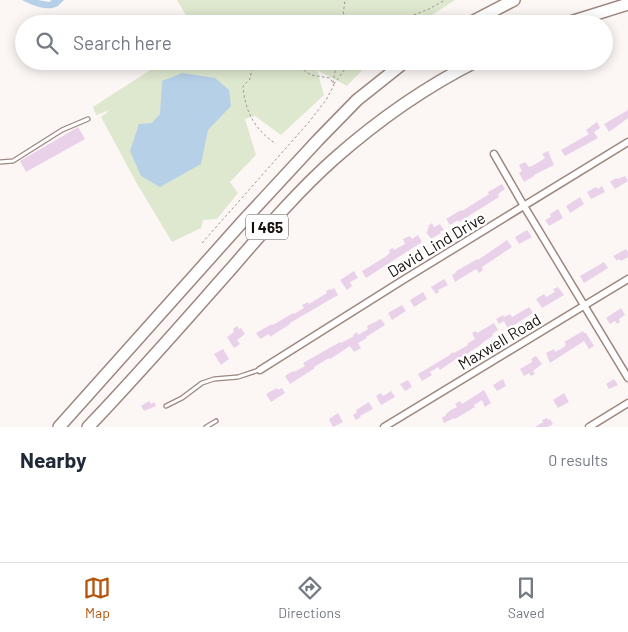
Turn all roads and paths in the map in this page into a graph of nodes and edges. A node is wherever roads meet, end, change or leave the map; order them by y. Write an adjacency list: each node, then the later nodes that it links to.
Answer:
1 (345, 0): 5 (path)
2 (445, 0): 6 (path)
3 (514, 0): 7 (highway)
4 (628, 4): 8 (highway)
5 (343, 15)
6 (414, 15)
7 (485, 15)
8 (593, 15)
9 (252, 70): 18 (path)
10 (305, 70): 15 (path)
11 (335, 70): 15 (path)
12 (344, 70): 15 (path)
13 (395, 70): 30 (highway, I 465)
14 (461, 70): 31 (highway, I 465)
15 (333, 84): 22 (path)
16 (88, 119): 20 (lane)
17 (628, 142): 21 (street, David Lind Drive)
18 (276, 144)
19 (494, 154): 21 (street)
20 (0, 162)
21 (524, 206): 24 (street); 25 (street, David Lind Drive)
22 (202, 243)
23 (628, 279): 24 (street, Maxwell Road)
24 (584, 305): 26 (street); 33 (street, Maxwell Road)
25 (260, 370): 28 (lane)
26 (628, 378)
27 (628, 403): 34 (street)
28 (166, 406)
29 (216, 421): 32 (lane)
30 (59, 427)
31 (88, 427)
32 (206, 427)
33 (384, 427)
34 (589, 427)

